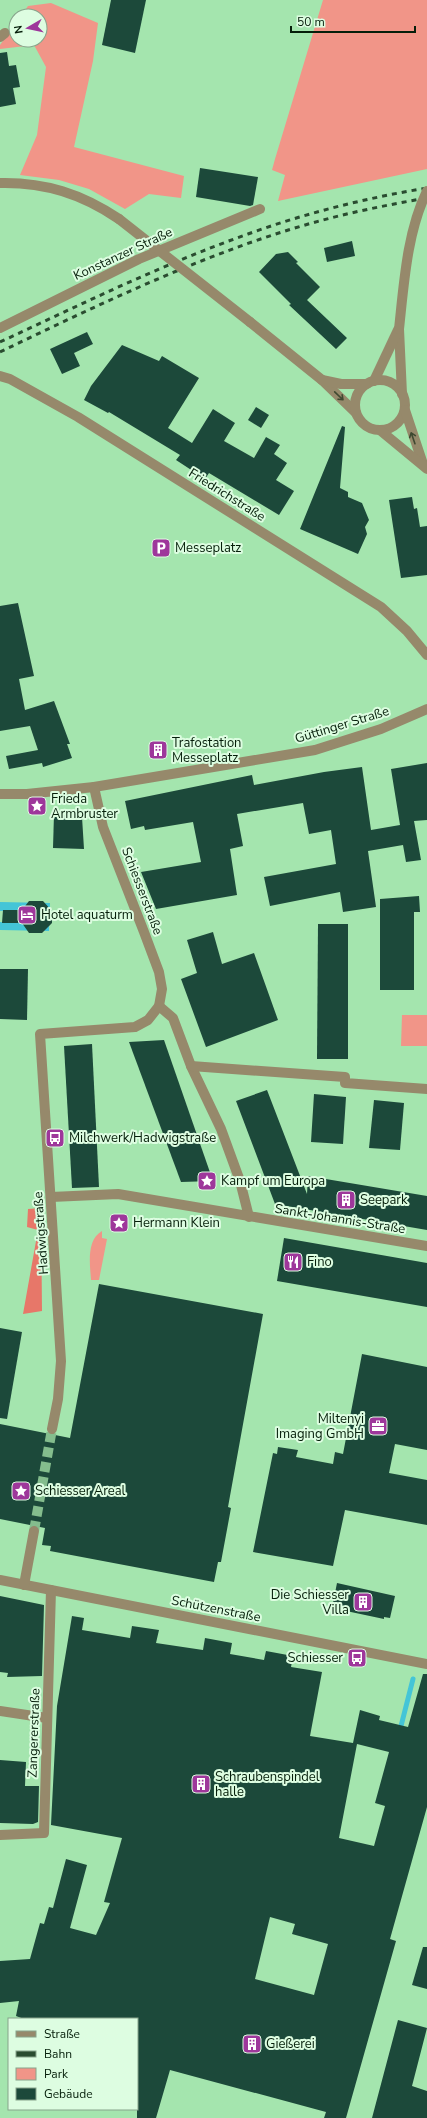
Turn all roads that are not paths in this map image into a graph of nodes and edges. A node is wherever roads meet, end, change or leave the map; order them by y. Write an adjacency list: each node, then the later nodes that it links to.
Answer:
1 (0, 183): 7 (street, bridge)
2 (427, 190): 5 (street, bridge)
3 (260, 209): 4 (street, Konstanzer Straße)
4 (0, 328)
5 (399, 328): 8 (street); 9 (street)
6 (0, 376): 14 (street, Friedrichstraße)
7 (322, 380): 8 (street); 11 (street, one-way to 11)
8 (370, 383): 9 (street); 11 (street)
9 (402, 394): 10 (street)
10 (404, 410): 12 (street); 13 (street, one-way to 10)
11 (356, 413): 12 (street)
12 (381, 431): 13 (street)
13 (425, 467)
14 (427, 655)
15 (427, 709): 16 (street, Güttinger Straße)
16 (94, 787): 17 (street, Güttinger Straße); 18 (street, Schiesserstraße)
17 (0, 794)
18 (159, 1006): 19 (street); 21 (street, Hadwigstraße)
19 (191, 1066): 20 (street); 22 (street)
20 (427, 1089)
21 (51, 1197): 22 (street, Sankt-Johannis-Straße); 24 (street, Hadwigstraße)
22 (249, 1218): 23 (street, Sankt-Johannis-Straße)
23 (427, 1246)
24 (52, 1429)
25 (34, 1531): 27 (street)
26 (0, 1580): 27 (street, Schützenstraße)
27 (24, 1585): 28 (street, Schützenstraße)
28 (51, 1590): 29 (street, Schützenstraße); 31 (street, Zangererstraße)
29 (427, 1664)
30 (0, 1711): 31 (street)
31 (47, 1718): 32 (street, Zangererstraße)
32 (0, 1835)

